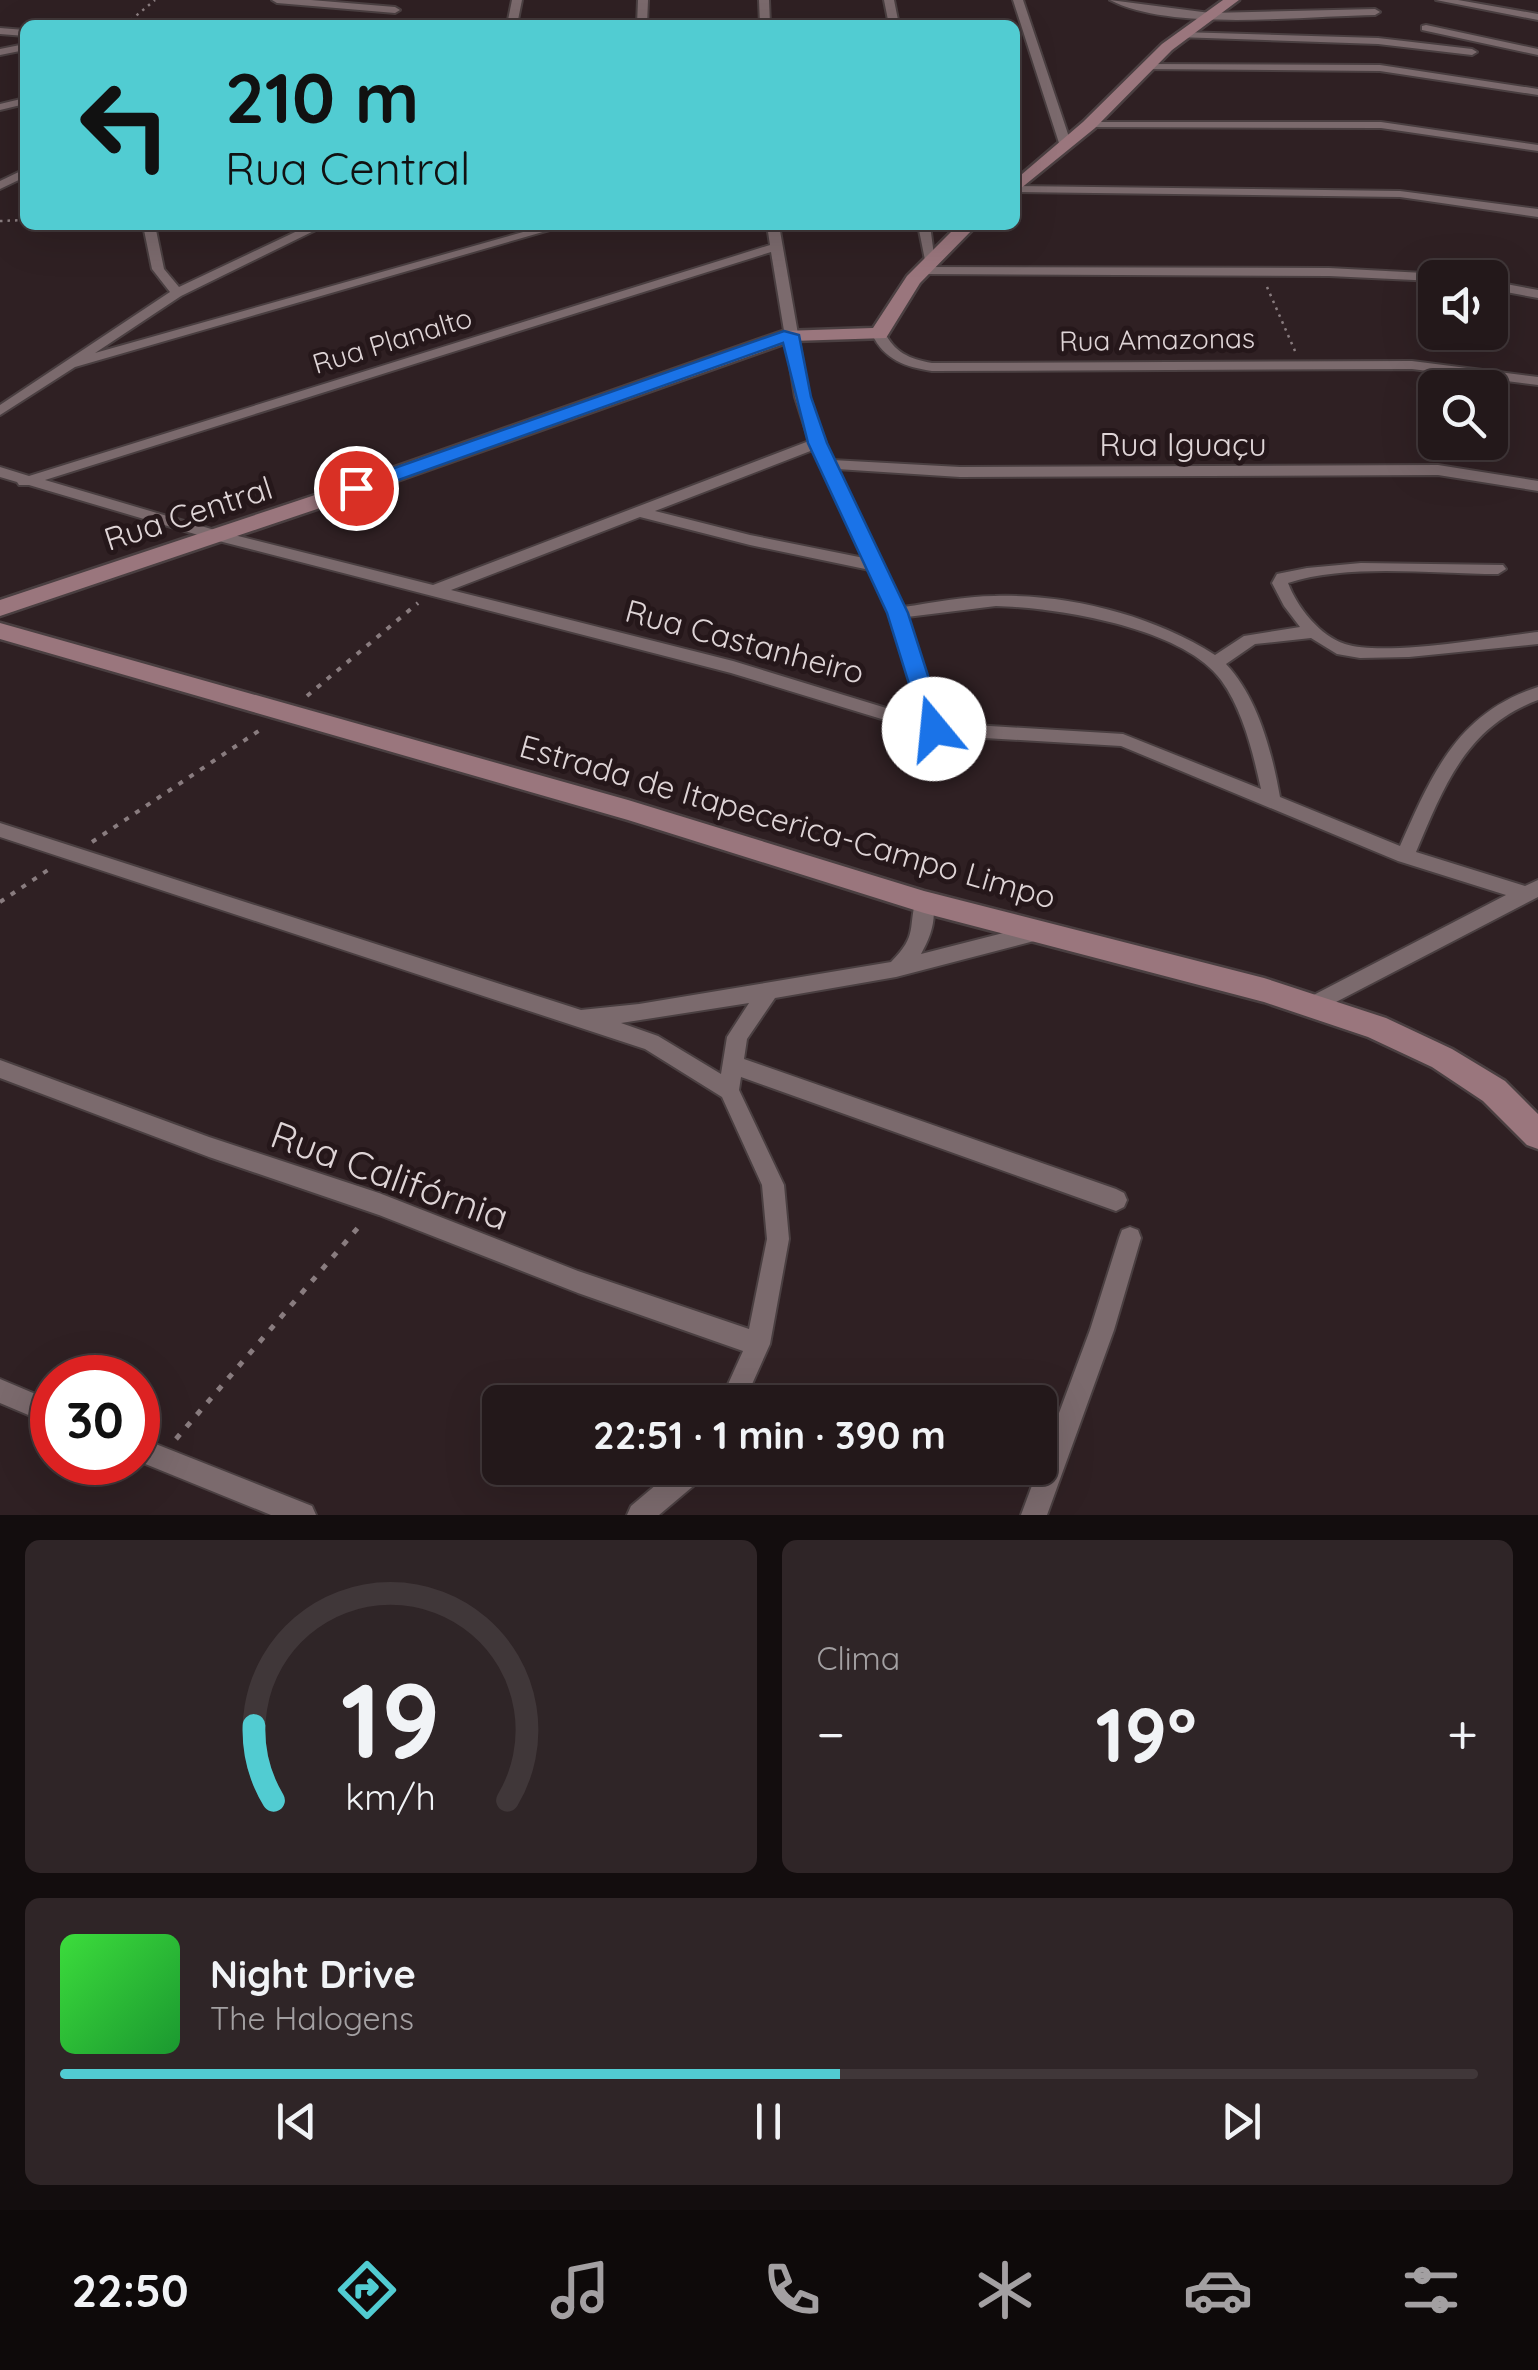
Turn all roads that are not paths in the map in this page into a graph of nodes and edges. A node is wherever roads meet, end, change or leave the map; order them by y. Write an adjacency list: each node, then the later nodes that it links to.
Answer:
1 (277, 0): 7 (street)
2 (403, 0): 7 (street)
3 (1018, 0): 20 (street)
4 (1115, 0): 10 (street)
5 (1232, 0): 10 (street)
6 (1442, 0): 9 (street)
7 (396, 10): 11 (street)
8 (1375, 12): 10 (street)
9 (1538, 16)
10 (1210, 17): 12 (street); 14 (street)
11 (392, 20)
12 (1294, 23)
13 (1426, 28): 16 (street)
14 (1181, 35): 15 (street); 17 (street)
15 (1472, 52)
16 (1538, 52)
17 (1145, 67): 18 (street); 19 (street)
18 (1538, 92)
19 (1089, 124): 20 (street); 21 (street)
20 (1065, 143): 22 (street)
21 (1538, 148)
22 (1020, 184)
23 (1020, 188): 24 (street)
24 (1538, 213)
25 (149, 230): 35 (street)
26 (310, 230): 35 (street)
27 (543, 230): 39 (street)
28 (774, 230): 31 (street)
29 (924, 230): 32 (street)
30 (963, 230): 32 (street)
31 (776, 247): 38 (street); 45 (street, Rua Planalto)
32 (926, 265): 33 (street); 37 (street)
33 (1418, 276)
34 (1508, 288): 36 (street)
35 (176, 294): 39 (street)
36 (1538, 294)
37 (879, 334): 38 (street); 40 (street, Rua Amazonas)
38 (790, 335): 42 (street); 48 (street, Rua Central)
39 (76, 363): 41 (street)
40 (1538, 381)
41 (0, 412)
42 (818, 443): 43 (street); 47 (street)
43 (827, 464): 46 (street, Rua Iguaçu); 49 (street)
44 (0, 472): 45 (street, Rua Castanheiro)
45 (24, 482): 48 (street, Rua Castanheiro)
46 (1538, 486)
47 (636, 511): 49 (street); 51 (street)
48 (215, 536): 51 (street, Rua Castanheiro); 52 (street, Rua Central)
49 (876, 566): 53 (street)
50 (1498, 569): 55 (street)
51 (433, 590): 59 (street, Rua Castanheiro)
52 (0, 608)
53 (898, 613): 57 (street); 59 (street)
54 (0, 631): 64 (street, Estrada de Itapecerica-Campo Limpo)
55 (1316, 632): 56 (street); 57 (street)
56 (1538, 638)
57 (1217, 663): 60 (street)
58 (1538, 692): 62 (street)
59 (934, 729): 60 (street, Rua Castanheiro)
60 (1272, 801): 62 (street, Rua Castanheiro)
61 (0, 830): 69 (street)
62 (1405, 856): 63 (street, Rua Castanheiro)
63 (1531, 890): 68 (street)
64 (924, 902): 65 (street, Estrada de Itapecerica-Campo Limpo); 66 (street)
65 (1038, 932): 66 (street); 68 (street, Estrada de Itapecerica-Campo Limpo)
66 (896, 970): 67 (street)
67 (770, 989): 69 (street); 70 (street)
68 (1312, 1006): 73 (street, Estrada de Itapecerica-Campo Limpo)
69 (579, 1018): 72 (street)
70 (732, 1064): 72 (street); 74 (street)
71 (0, 1070): 76 (street, Rua Califórnia)
72 (729, 1090): 76 (street)
73 (1538, 1135)
74 (1116, 1200)
75 (1130, 1238): 84 (street)
76 (758, 1344): 77 (street)
77 (740, 1385)
78 (0, 1392): 79 (street)
79 (30, 1404)
80 (160, 1457): 82 (street)
81 (676, 1485): 83 (street)
82 (303, 1515)
83 (640, 1515)
84 (1034, 1515)

